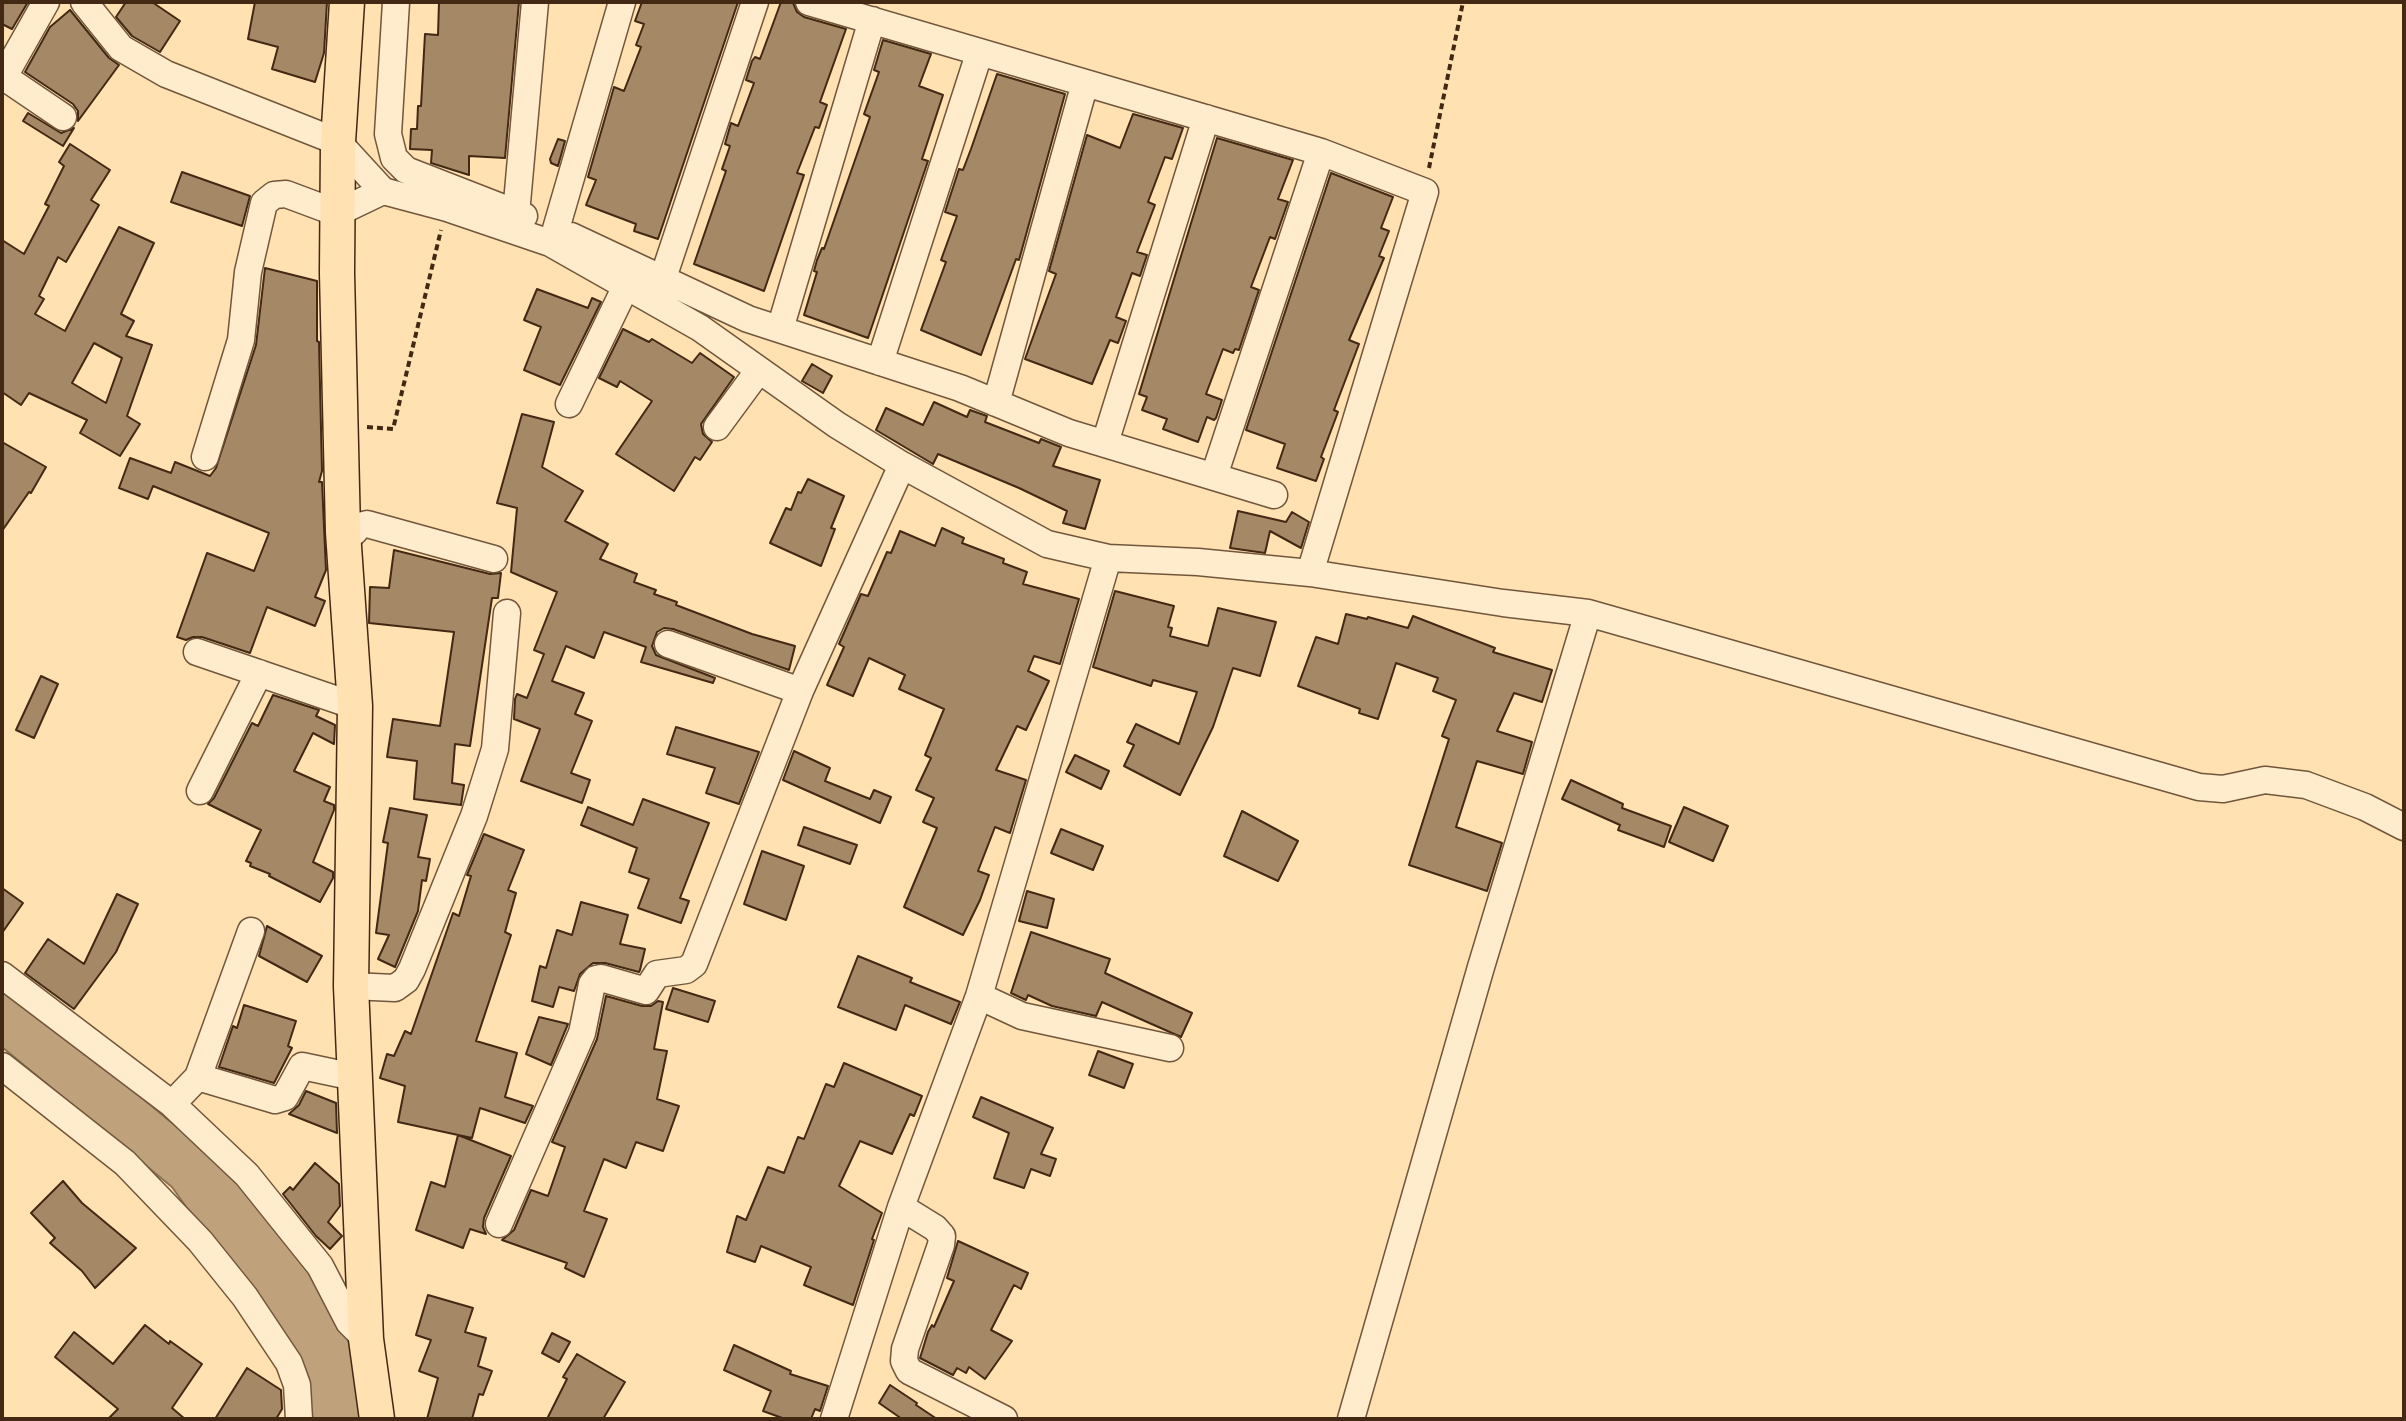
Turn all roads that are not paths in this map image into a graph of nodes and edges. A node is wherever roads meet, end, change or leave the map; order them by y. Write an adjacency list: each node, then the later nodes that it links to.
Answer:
1 (46, 2): 11 (street)
2 (84, 2): 15 (street)
3 (347, 2): 15 (main road)
4 (396, 2): 17 (street)
5 (535, 2): 19 (street)
6 (622, 2): 20 (street)
7 (755, 2): 21 (street)
8 (809, 2): 9 (street)
9 (872, 20): 10 (street); 23 (street)
10 (979, 54): 12 (street); 24 (street)
11 (3, 78): 13 (street)
12 (1085, 83): 14 (street); 26 (street)
13 (63, 117)
14 (1206, 118): 16 (street); 29 (street)
15 (338, 142): 17 (street); 18 (main road)
16 (1321, 152): 32 (street); 37 (street)
17 (396, 185): 18 (street); 19 (street); 22 (street)
18 (337, 213): 30 (street); 34 (main road)
19 (516, 214): 20 (street)
20 (556, 229): 21 (street)
21 (663, 278): 23 (street)
22 (627, 284): 25 (street); 27 (street)
23 (780, 329): 24 (street)
24 (880, 362): 26 (street)
25 (759, 370): 28 (street); 31 (street)
26 (996, 403): 29 (street)
27 (569, 404)
28 (717, 427)
29 (1105, 443): 32 (street)
30 (205, 457)
31 (902, 465): 35 (street); 43 (street)
32 (1214, 476): 33 (street)
33 (1274, 495)
34 (343, 532): 36 (street); 44 (main road)
35 (1108, 558): 37 (street); 50 (street)
36 (494, 559)
37 (1310, 573): 39 (street)
38 (507, 613): 49 (street)
39 (1588, 613): 46 (street); 63 (street)
40 (668, 644): 43 (street)
41 (197, 652): 42 (street)
42 (259, 673): 44 (street); 45 (street)
43 (800, 691): 57 (street)
44 (355, 706): 49 (main road)
45 (200, 791)
46 (2404, 827)
47 (251, 931): 53 (street)
48 (2, 975): 55 (street)
49 (351, 986): 54 (main road)
50 (979, 996): 51 (street); 56 (street)
51 (1170, 1048)
52 (2, 1066): 59 (street)
53 (198, 1077): 54 (street); 55 (street)
54 (354, 1077): 58 (main road)
55 (172, 1104): 58 (street)
56 (901, 1207): 61 (street); 62 (street)
57 (499, 1224)
58 (366, 1339): 60 (main road)
59 (299, 1419)
60 (377, 1419)
61 (834, 1419)
62 (1004, 1419)
63 (1351, 1419)

